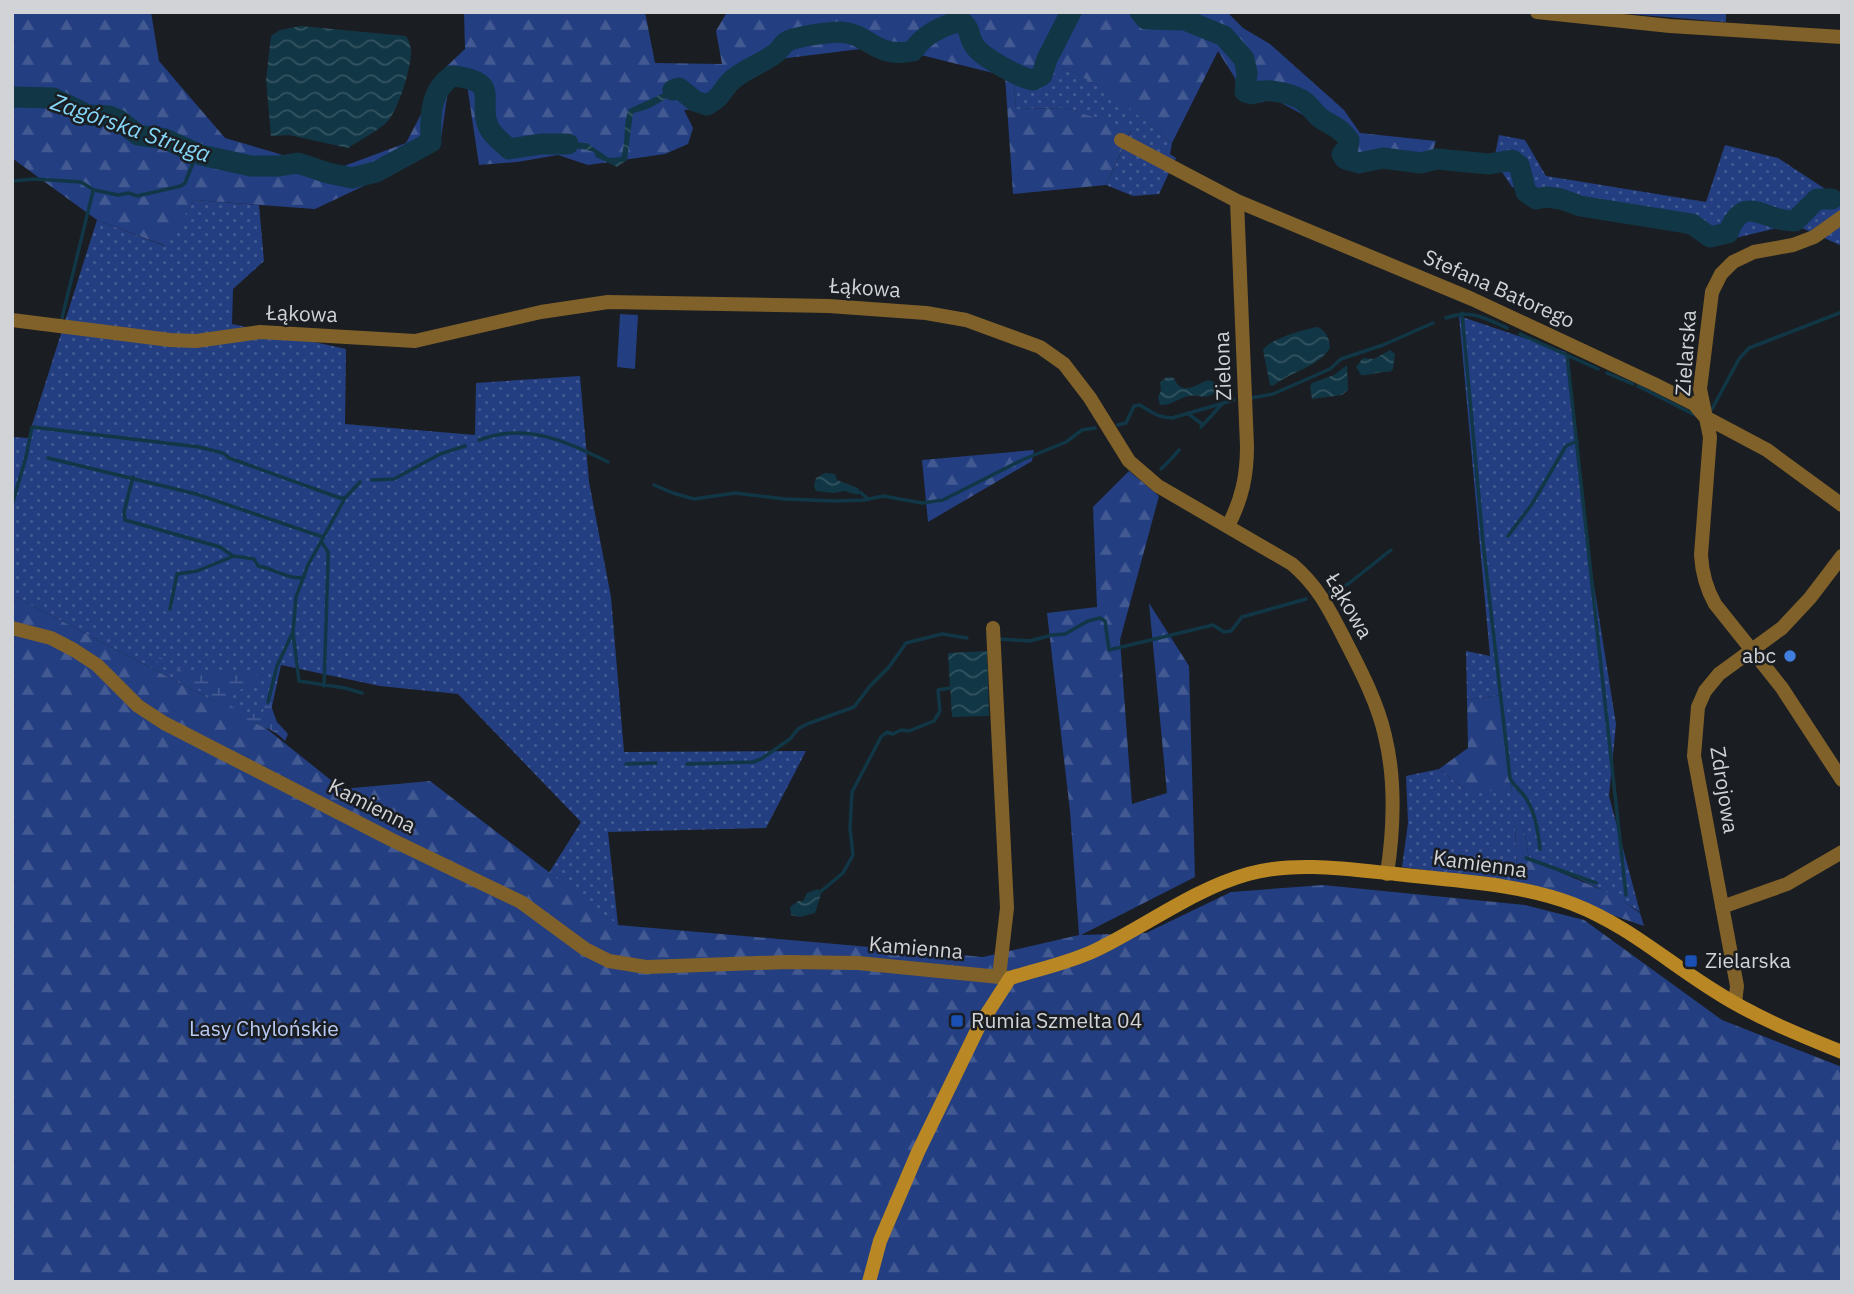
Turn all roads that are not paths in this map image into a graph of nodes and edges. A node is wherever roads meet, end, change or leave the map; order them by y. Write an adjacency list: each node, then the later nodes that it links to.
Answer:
1 (1537, 12): 2 (street)
2 (1842, 37)
3 (1121, 140): 4 (street, Stefana Batorego)
4 (1237, 201): 7 (street, Stefana Batorego); 9 (street, Zielona)
5 (1842, 217): 7 (street, Zielarska)
6 (12, 320): 9 (street, Łąkowa)
7 (1705, 417): 8 (street, Stefana Batorego); 13 (street, Zielarska)
8 (1842, 505)
9 (1228, 526): 16 (street, Łąkowa)
10 (1842, 556): 13 (street, Zdrojowa)
11 (12, 628): 18 (street, Kamienna)
12 (993, 628): 18 (street)
13 (1752, 650): 14 (street, Zielarska); 17 (street, Zdrojowa)
14 (1842, 780)
15 (1842, 852): 17 (street)
16 (1387, 873): 18 (street, Kamienna); 19 (street, Kamienna)
17 (1722, 906): 19 (street, Zdrojowa)
18 (1005, 977): 21 (street)
19 (1735, 1003): 20 (street, Kamienna)
20 (1842, 1052)
21 (869, 1282)

